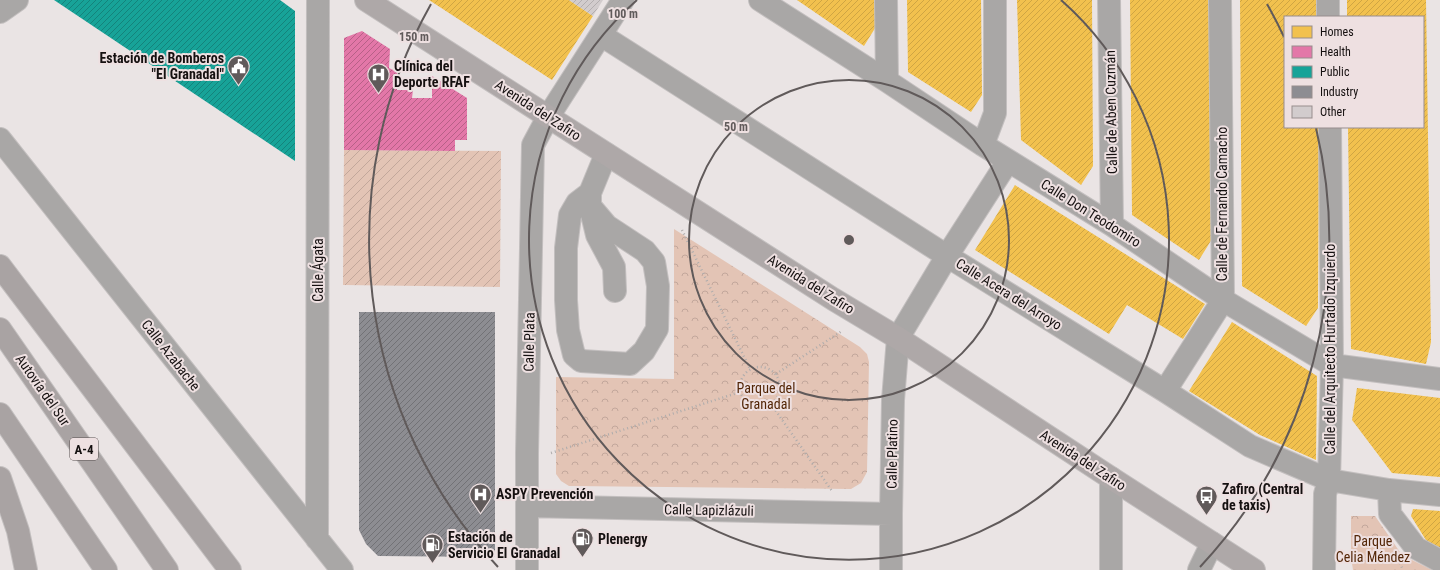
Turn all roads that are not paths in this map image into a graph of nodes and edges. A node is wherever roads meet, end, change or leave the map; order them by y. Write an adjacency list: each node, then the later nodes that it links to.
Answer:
1 (17, 0): 11 (street)
2 (318, 0): 40 (street, Calle Ágata)
3 (366, 0): 15 (main road, Avenida del Zafiro)
4 (623, 0): 13 (street, Calle Plata)
5 (886, 0): 14 (street)
6 (995, 0): 18 (street)
7 (1109, 0): 22 (street, Calle de Aben Cuzmán)
8 (1220, 0): 26 (street, Calle de Fernando Camacho)
9 (1328, 0): 12 (street)
10 (770, 3): 14 (street, Calle Don Teodomiro)
11 (0, 12)
12 (1328, 16)
13 (601, 36): 15 (street, Calle Plata); 23 (street, Calle Acera del Arroyo)
14 (887, 81): 18 (street, Calle Don Teodomiro)
15 (548, 117): 19 (main road, Avenida del Zafiro); 38 (street, Calle Plata)
16 (1330, 128): 29 (street, Calle del Arquitecto Hurtado Izquierdo)
17 (0, 139): 40 (street, Calle Azabache)
18 (983, 145): 20 (street, Calle Don Teodomiro)
19 (606, 154): 21 (street); 28 (main road, Avenida del Zafiro)
20 (1008, 161): 22 (street, Calle Don Teodomiro); 23 (street)
21 (590, 199): 21 (street); 25 (street)
22 (1112, 225): 26 (street, Calle Don Teodomiro)
23 (947, 256): 28 (street); 31 (street, Calle Acera del Arroyo)
24 (0, 266): 43 (highway)
25 (615, 291)
26 (1223, 300): 29 (street, Calle Don Teodomiro); 31 (street, Calle de Fernando Camacho)
27 (0, 329): 46 (highway, Autovía del Sur / A-4)
28 (898, 338): 33 (main road, Avenida del Zafiro); 39 (street, Calle Platino)
29 (1332, 365): 30 (street, Calle Don Teodomiro); 35 (street, Calle del Arquitecto Hurtado Izquierdo)
30 (1440, 379)
31 (1165, 391): 35 (street, Calle Acera del Arroyo)
32 (0, 414): 45 (highway)
33 (1111, 478): 41 (main road, Avenida del Zafiro); 50 (street)
34 (1, 480): 44 (highway)
35 (1329, 480): 36 (street, Calle Acera del Arroyo); 53 (street, Calle del Arquitecto Hurtado Izquierdo)
36 (1389, 490): 37 (street, Calle Acera del Arroyo); 42 (street)
37 (1440, 495)
38 (526, 506): 39 (street, Calle Lapizlázuli); 48 (street, Calle Plata)
39 (891, 514): 49 (street, Calle Platino)
40 (317, 539): 47 (street, Calle Azabache)
41 (1212, 543): 51 (street); 52 (main road, Avenida del Zafiro)
42 (1440, 562)
43 (229, 569)
44 (26, 570)
45 (106, 570)
46 (167, 570)
47 (342, 570)
48 (527, 570)
49 (891, 570)
50 (1115, 570)
51 (1200, 570)
52 (1254, 570)
53 (1324, 570)

